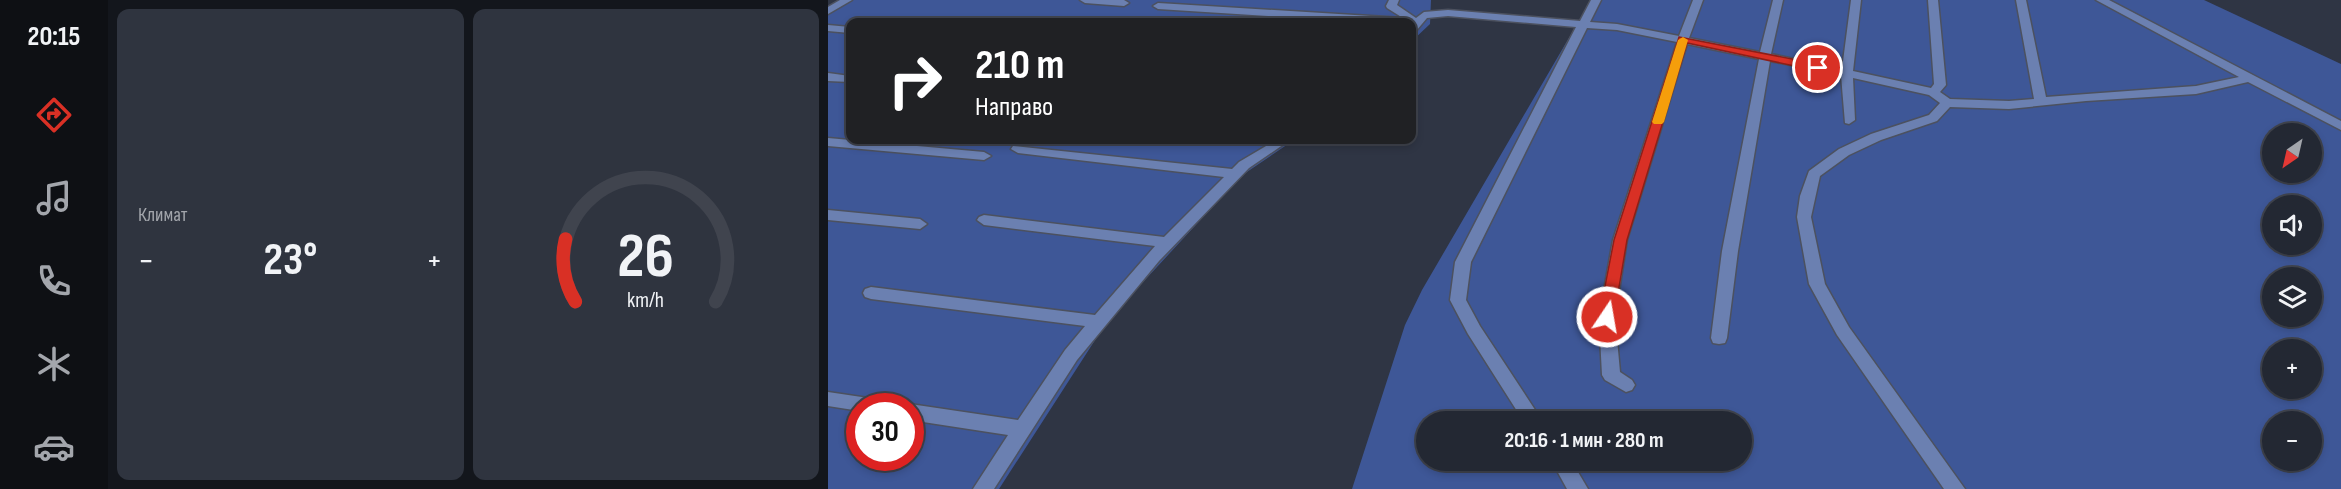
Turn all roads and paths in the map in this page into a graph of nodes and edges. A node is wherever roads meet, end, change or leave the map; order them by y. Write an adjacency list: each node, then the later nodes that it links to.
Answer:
1 (846, 0): 13 (street)
2 (1085, 0): 11 (street)
3 (1394, 0): 15 (street)
4 (1596, 0): 17 (street)
5 (1698, 0): 20 (street)
6 (1778, 0): 21 (street)
7 (1856, 0): 22 (street)
8 (1933, 0): 26 (street)
9 (2021, 0): 27 (street)
10 (2100, 0): 24 (street)
11 (1124, 3)
12 (1158, 6): 14 (street)
13 (828, 11)
14 (1327, 18)
15 (1405, 18)
16 (1416, 21): 17 (street)
17 (1583, 24): 20 (street); 48 (street)
18 (828, 28): 19 (street)
19 (846, 30)
20 (1683, 40): 21 (street); 45 (street)
21 (1765, 56): 22 (street); 44 (street)
22 (1847, 74): 26 (street); 29 (street)
23 (828, 77): 25 (street)
24 (2250, 78): 27 (street); 30 (street)
25 (846, 79)
26 (1933, 92): 28 (street)
27 (2042, 101): 28 (street)
28 (1947, 103): 54 (street)
29 (1849, 120)
30 (2341, 126)
31 (828, 141): 32 (street)
32 (846, 143)
33 (859, 144): 36 (street)
34 (1278, 144): 37 (street)
35 (1018, 149): 37 (street)
36 (984, 156)
37 (1235, 174): 41 (street)
38 (828, 214): 40 (street)
39 (984, 220): 41 (street)
40 (920, 224)
41 (1168, 243): 43 (street)
42 (871, 293): 43 (street)
43 (1099, 322): 50 (street)
44 (1719, 338)
45 (1626, 385)
46 (828, 399): 47 (street)
47 (846, 402)
48 (1527, 411)
49 (924, 414): 50 (street)
50 (1023, 429): 52 (street)
51 (1567, 471): 53 (street)
52 (983, 489)
53 (1578, 489)
54 (1955, 489)

